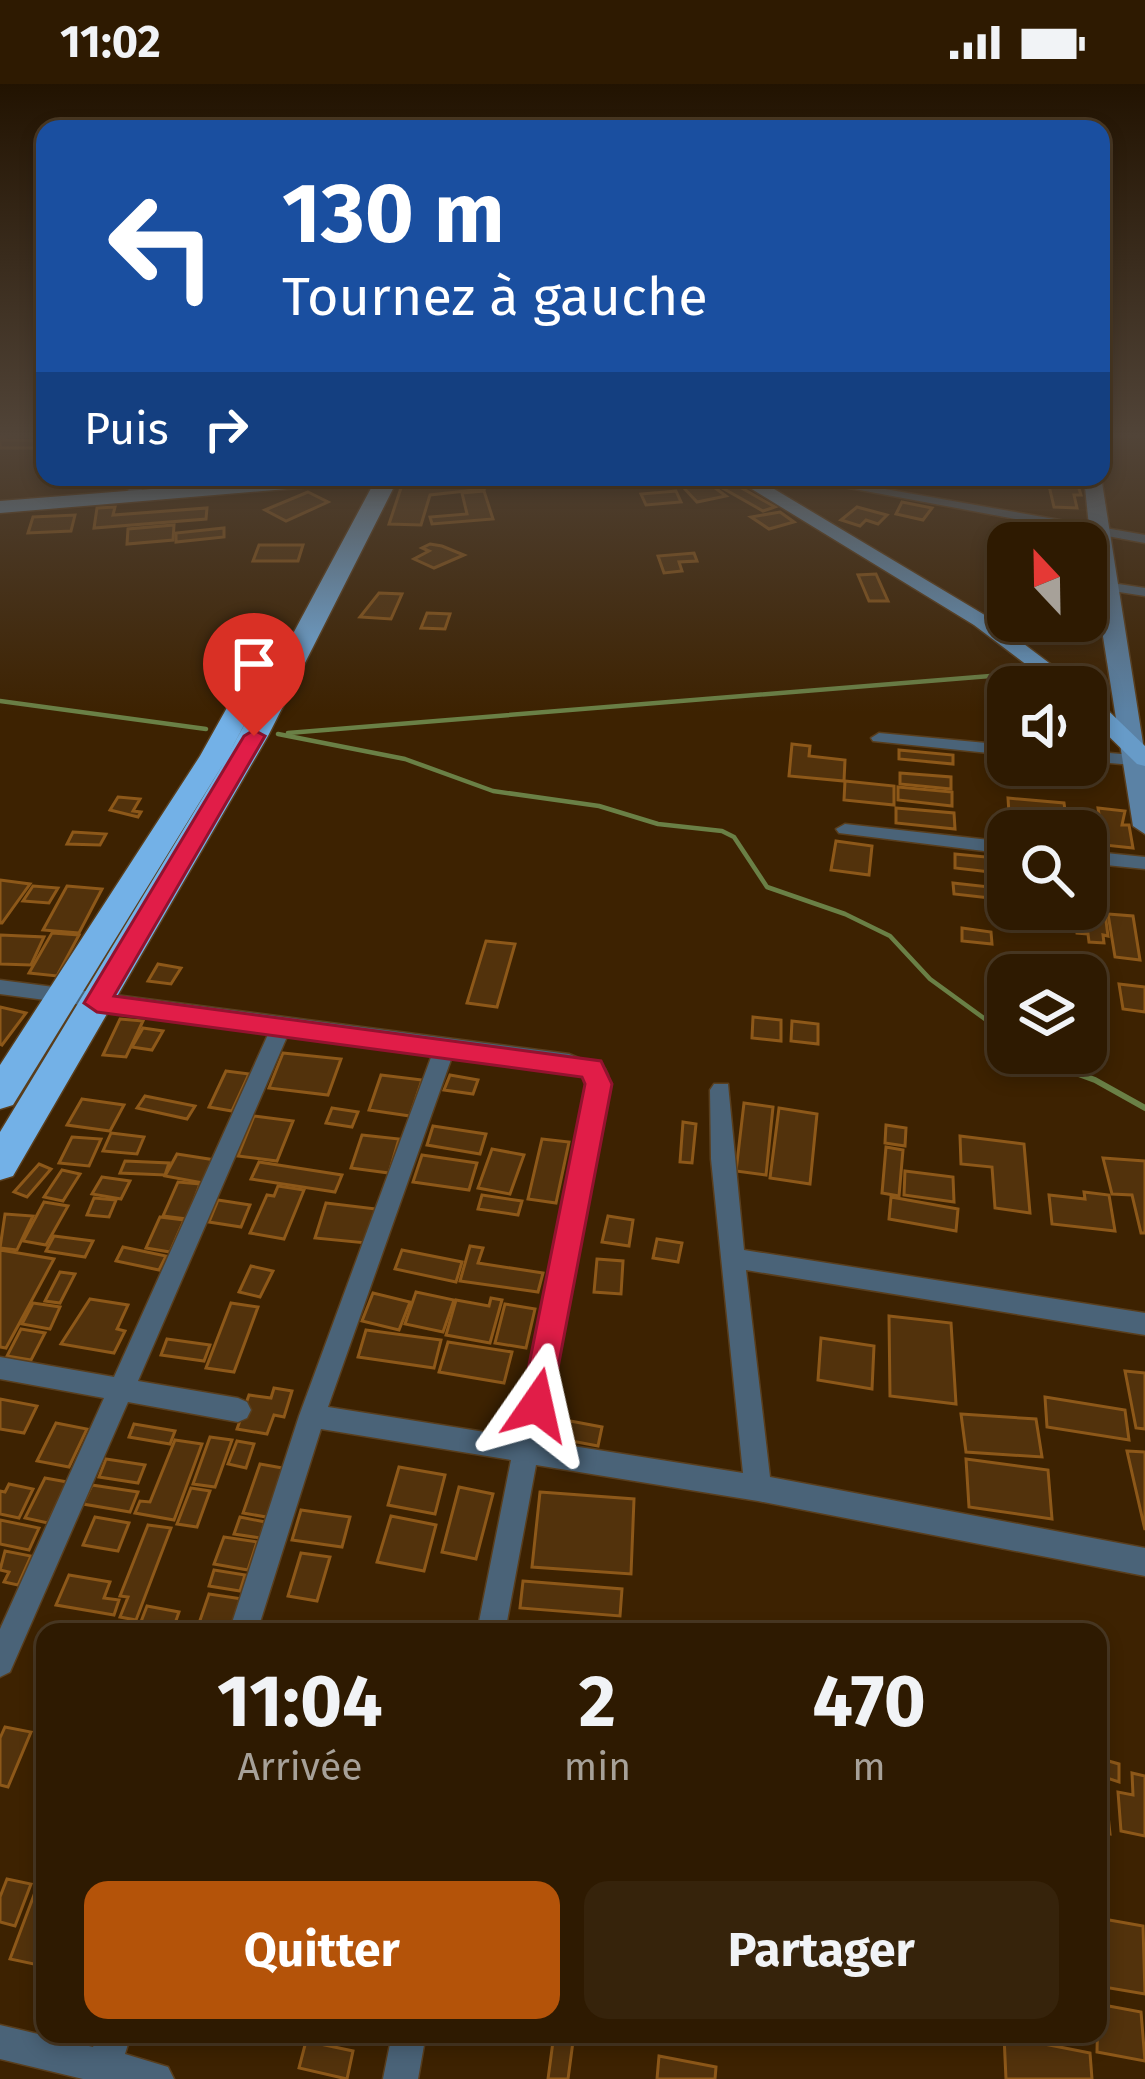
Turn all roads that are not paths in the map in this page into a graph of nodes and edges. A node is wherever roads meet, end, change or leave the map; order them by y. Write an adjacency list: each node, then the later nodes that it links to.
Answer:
1 (341, 526): 21 (highway)
2 (363, 526): 22 (highway)
3 (823, 526): 9 (main road)
4 (1107, 533): 5 (street)
5 (1145, 539)
6 (1107, 586): 7 (street)
7 (1145, 592)
8 (1107, 597): 13 (street)
9 (1042, 666)
10 (1107, 724): 13 (main road)
11 (879, 738): 12 (street)
12 (987, 748)
13 (1137, 755): 14 (street); 15 (street)
14 (1107, 756)
15 (1145, 826)
16 (845, 829): 17 (street)
17 (987, 846)
18 (1107, 858): 19 (street)
19 (1145, 863)
20 (0, 987): 21 (street)
21 (62, 997): 22 (street); 26 (highway)
22 (97, 1003): 23 (street); 27 (highway)
23 (283, 1024): 24 (street); 31 (street)
24 (446, 1048): 33 (street); 34 (street)
25 (722, 1090): 28 (street)
26 (0, 1095)
27 (0, 1165)
28 (734, 1258): 29 (street); 35 (street)
29 (1145, 1324)
30 (0, 1368): 31 (street)
31 (121, 1388): 32 (street); 39 (street)
32 (238, 1410)
33 (313, 1416): 34 (street); 37 (street)
34 (529, 1450): 35 (street); 38 (street)
35 (758, 1488): 36 (street)
36 (1145, 1562)
37 (246, 1623)
38 (493, 1623)
39 (0, 1662)
40 (0, 2042): 42 (street)
41 (407, 2043): 44 (street)
42 (106, 2060): 43 (street)
43 (156, 2079)
44 (400, 2079)

